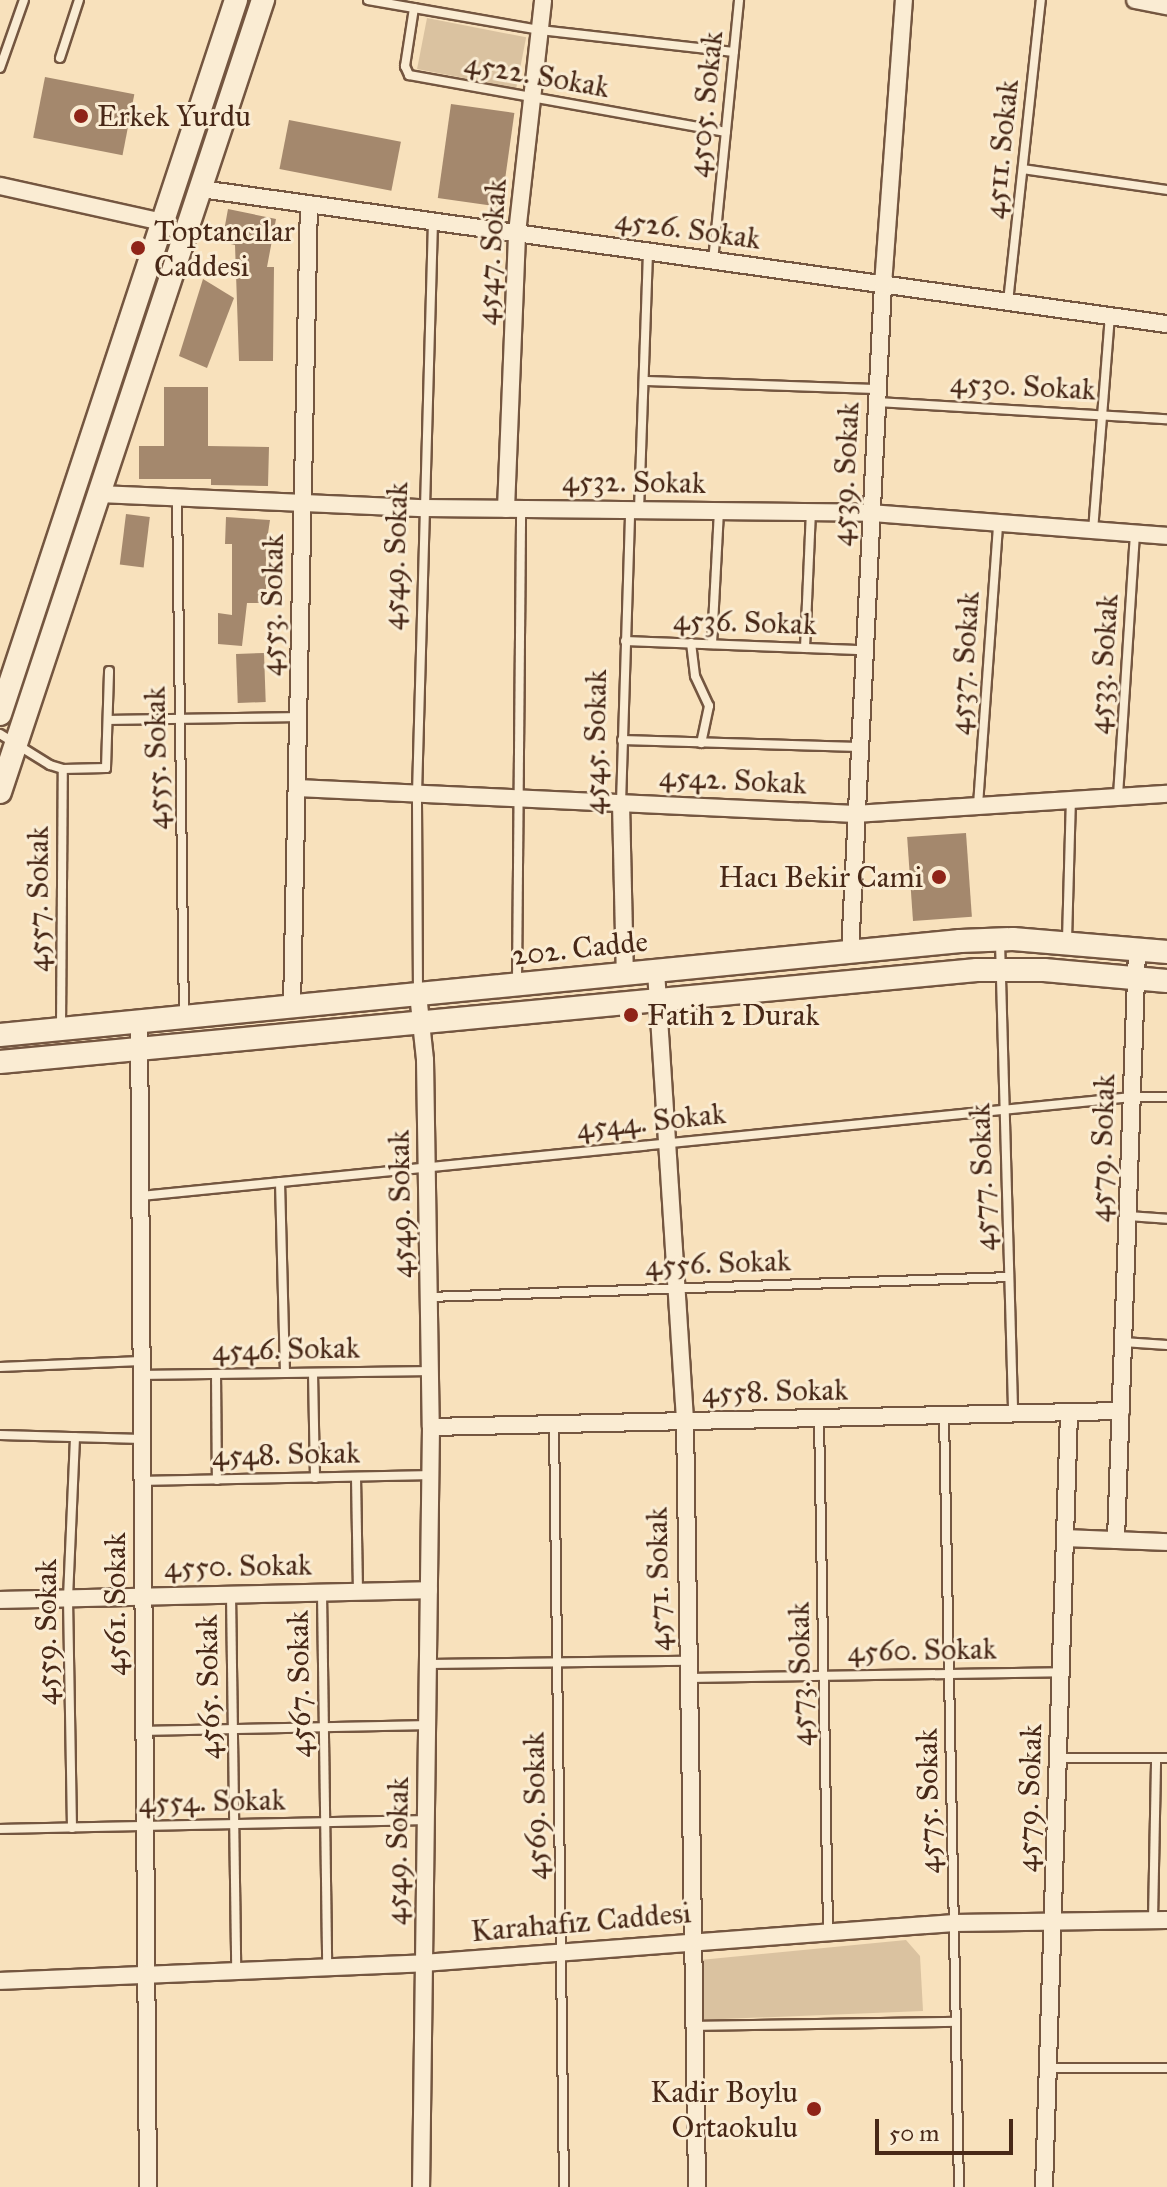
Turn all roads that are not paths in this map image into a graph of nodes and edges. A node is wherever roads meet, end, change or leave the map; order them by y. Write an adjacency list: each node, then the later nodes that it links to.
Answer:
1 (24, 0): 16 (lane)
2 (79, 0): 15 (lane)
3 (236, 0): 25 (main road)
4 (263, 0): 21 (main road)
5 (368, 0): 12 (lane)
6 (543, 0): 13 (street, 4547. Sokak)
7 (739, 0): 14 (lane, 4505. Sokak)
8 (904, 0): 29 (street, 4539. Sokak)
9 (1041, 0): 19 (lane, 4511. Sokak)
10 (1135, 0): 11 (street)
11 (1167, 6)
12 (414, 8): 13 (lane); 17 (lane, 4522. Sokak)
13 (540, 30): 14 (lane); 17 (street, 4547. Sokak)
14 (734, 52): 18 (lane, 4505. Sokak)
15 (60, 58)
16 (0, 68)
17 (532, 99): 18 (lane, 4522. Sokak); 26 (street, 4547. Sokak)
18 (726, 132): 28 (lane, 4505. Sokak)
19 (1023, 169): 22 (lane); 30 (lane, 4511. Sokak)
20 (0, 186): 25 (street)
21 (201, 189): 23 (street, 4526. Sokak); 37 (main road)
22 (1167, 190)
23 (309, 204): 24 (street, 4526. Sokak); 39 (street, 4553. Sokak)
24 (433, 221): 26 (street, 4526. Sokak); 40 (lane, 4549. Sokak)
25 (163, 222): 56 (main road)
26 (517, 233): 27 (street, 4526. Sokak); 41 (street, 4547. Sokak)
27 (648, 252): 28 (street, 4526. Sokak); 33 (lane, 4545. Sokak)
28 (713, 261): 29 (street, 4526. Sokak)
29 (883, 285): 30 (street, 4526. Sokak); 34 (street, 4539. Sokak)
30 (1008, 302): 31 (street, 4526. Sokak)
31 (1110, 316): 32 (street, 4526. Sokak); 35 (lane)
32 (1167, 324)
33 (644, 381): 34 (lane, 4530. Sokak); 42 (lane, 4545. Sokak)
34 (877, 396): 35 (lane, 4530. Sokak); 45 (street, 4539. Sokak)
35 (1102, 415): 36 (lane, 4530. Sokak); 47 (lane)
36 (1167, 419)
37 (99, 494): 38 (street, 4532. Sokak); 60 (main road)
38 (177, 498): 39 (street, 4532. Sokak); 58 (lane, 4555. Sokak)
39 (302, 503): 40 (street, 4532. Sokak); 57 (street, 4553. Sokak)
40 (424, 508): 41 (street, 4532. Sokak); 67 (lane, 4549. Sokak)
41 (514, 509): 42 (street, 4532. Sokak); 69 (lane, 4547. Sokak)
42 (634, 510): 43 (street, 4532. Sokak); 50 (lane, 4545. Sokak)
43 (719, 511): 44 (street, 4532. Sokak); 52 (lane)
44 (811, 512): 45 (street, 4532. Sokak); 53 (lane)
45 (871, 513): 46 (street, 4532. Sokak); 54 (street, 4539. Sokak)
46 (998, 523): 47 (street, 4532. Sokak); 73 (lane, 4537. Sokak)
47 (1093, 531): 48 (street, 4532. Sokak)
48 (1135, 534): 49 (street, 4532. Sokak); 70 (lane, 4533. Sokak)
49 (1167, 536)
50 (625, 641): 51 (lane, 4536. Sokak); 61 (lane, 4545. Sokak)
51 (691, 643): 52 (lane, 4536. Sokak); 62 (lane)
52 (712, 644): 53 (lane, 4536. Sokak)
53 (805, 648): 54 (lane, 4536. Sokak)
54 (864, 650): 63 (street, 4539. Sokak)
55 (109, 671): 59 (lane)
56 (0, 714)
57 (298, 717): 58 (lane); 65 (street, 4553. Sokak)
58 (180, 719): 59 (lane); 89 (lane, 4555. Sokak)
59 (109, 720): 64 (lane)
60 (8, 739): 64 (lane); 66 (main road)
61 (622, 740): 62 (lane); 72 (lane, 4545. Sokak)
62 (701, 743): 63 (lane)
63 (859, 747): 74 (street, 4539. Sokak)
64 (63, 769): 92 (lane, 4557. Sokak)
65 (297, 788): 67 (street, 4542. Sokak); 88 (street, 4553. Sokak)
66 (0, 792)
67 (417, 794): 69 (street, 4542. Sokak); 86 (lane, 4549. Sokak)
68 (1167, 794): 70 (street, 4542. Sokak)
69 (518, 798): 72 (street, 4542. Sokak); 85 (lane, 4547. Sokak)
70 (1118, 798): 71 (street, 4542. Sokak)
71 (1071, 801): 73 (street, 4542. Sokak); 76 (lane)
72 (621, 803): 74 (street, 4542. Sokak); 82 (street, 4545. Sokak)
73 (978, 806): 74 (street, 4542. Sokak)
74 (855, 814): 78 (street, 4539. Sokak)
75 (1000, 939): 76 (main road, 202. Cadde); 78 (main road, 202. Cadde); 80 (lane, 4577. Sokak)
76 (1067, 943): 77 (main road, 202. Cadde)
77 (1137, 949): 79 (main road, 202. Cadde); 83 (street, 4579. Sokak)
78 (850, 952): 81 (main road, 202. Cadde)
79 (1167, 952)
80 (1001, 969): 83 (main road, 202. Cadde); 87 (main road, 202. Cadde); 98 (lane, 4577. Sokak)
81 (656, 971): 82 (main road, 202. Cadde); 87 (street, 4571. Sokak)
82 (625, 974): 85 (main road, 202. Cadde)
83 (1136, 978): 84 (main road, 202. Cadde); 96 (street, 4579. Sokak)
84 (1167, 981)
85 (517, 984): 86 (main road, 202. Cadde)
86 (418, 994): 88 (main road, 202. Cadde); 91 (street, 4549. Sokak)
87 (658, 1000): 91 (main road, 202. Cadde); 99 (street, 4571. Sokak)
88 (292, 1006): 89 (main road, 202. Cadde)
89 (184, 1017): 90 (main road, 202. Cadde)
90 (139, 1021): 92 (main road, 202. Cadde); 94 (street, 4561. Sokak)
91 (422, 1022): 94 (main road, 202. Cadde); 100 (street, 4549. Sokak)
92 (61, 1029): 93 (main road, 202. Cadde)
93 (0, 1035)
94 (140, 1049): 95 (main road, 202. Cadde); 102 (street, 4561. Sokak)
95 (0, 1062)
96 (1132, 1097): 97 (lane, 4544. Sokak); 98 (lane, 4544. Sokak); 103 (street, 4579. Sokak)
97 (1167, 1097)
98 (1005, 1110): 99 (lane, 4544. Sokak); 105 (lane, 4577. Sokak)
99 (670, 1143): 100 (lane, 4544. Sokak); 106 (street, 4571. Sokak)
100 (427, 1167): 101 (lane, 4544. Sokak); 107 (street, 4549. Sokak)
101 (280, 1182): 102 (lane, 4544. Sokak); 113 (lane)
102 (140, 1196): 111 (street, 4561. Sokak)
103 (1128, 1216): 104 (lane); 108 (street, 4579. Sokak)
104 (1167, 1219)
105 (1009, 1277): 106 (lane, 4556. Sokak); 118 (lane, 4577. Sokak)
106 (677, 1288): 107 (lane, 4556. Sokak); 121 (street, 4571. Sokak)
107 (429, 1297): 112 (street, 4549. Sokak)
108 (1123, 1342): 109 (lane); 116 (street, 4579. Sokak)
109 (1167, 1345)
110 (0, 1367): 111 (lane, 4546. Sokak)
111 (141, 1368): 115 (lane, 4546. Sokak); 126 (street, 4561. Sokak)
112 (431, 1371): 114 (lane, 4546. Sokak); 123 (street, 4549. Sokak)
113 (285, 1373): 114 (lane, 4546. Sokak); 115 (lane, 4546. Sokak)
114 (313, 1373): 129 (lane)
115 (216, 1374): 130 (lane)
116 (1121, 1411): 117 (street, 4558. Sokak); 133 (street, 4579. Sokak)
117 (1069, 1412): 118 (street, 4558. Sokak); 132 (street, 4579. Sokak)
118 (1013, 1413): 119 (street, 4558. Sokak)
119 (944, 1415): 120 (street, 4558. Sokak); 146 (lane, 4575. Sokak)
120 (819, 1418): 121 (street, 4558. Sokak); 147 (lane, 4573. Sokak)
121 (685, 1421): 122 (street, 4558. Sokak); 144 (street, 4571. Sokak)
122 (554, 1424): 123 (street, 4558. Sokak); 142 (lane, 4569. Sokak)
123 (431, 1427): 127 (street, 4549. Sokak)
124 (0, 1435): 125 (lane)
125 (75, 1437): 126 (lane); 140 (lane, 4559. Sokak)
126 (142, 1439): 131 (street, 4561. Sokak)
127 (431, 1475): 128 (lane, 4548. Sokak); 135 (street, 4549. Sokak)
128 (356, 1477): 129 (lane, 4548. Sokak); 136 (lane)
129 (315, 1478): 130 (lane, 4548. Sokak)
130 (217, 1480): 131 (lane, 4548. Sokak)
131 (142, 1481): 139 (street, 4561. Sokak)
132 (1066, 1538): 133 (street); 145 (street, 4579. Sokak)
133 (1116, 1540): 134 (street)
134 (1167, 1542)
135 (429, 1590): 136 (street, 4550. Sokak); 143 (street, 4549. Sokak)
136 (358, 1591): 137 (street, 4550. Sokak)
137 (322, 1592): 138 (street, 4550. Sokak); 149 (lane, 4567. Sokak)
138 (231, 1594): 139 (street, 4550. Sokak); 150 (lane, 4565. Sokak)
139 (142, 1596): 140 (street, 4550. Sokak); 151 (street, 4561. Sokak)
140 (68, 1598): 141 (street, 4550. Sokak); 159 (lane, 4559. Sokak)
141 (0, 1600)
142 (557, 1662): 143 (lane, 4560. Sokak); 144 (lane, 4560. Sokak); 166 (lane, 4569. Sokak)
143 (428, 1664): 148 (street, 4549. Sokak)
144 (688, 1669): 147 (lane, 4560. Sokak); 165 (street, 4571. Sokak)
145 (1061, 1672): 146 (lane, 4560. Sokak); 152 (street, 4579. Sokak)
146 (949, 1674): 147 (lane, 4560. Sokak); 163 (lane, 4575. Sokak)
147 (824, 1676): 164 (lane, 4573. Sokak)
148 (427, 1725): 149 (lane); 155 (street, 4549. Sokak)
149 (324, 1728): 150 (lane); 156 (lane, 4567. Sokak)
150 (233, 1729): 151 (lane); 157 (lane, 4565. Sokak)
151 (143, 1731): 158 (street, 4561. Sokak)
152 (1058, 1758): 153 (lane); 162 (street, 4579. Sokak)
153 (1156, 1758): 154 (lane); 161 (lane)
154 (1167, 1758)
155 (425, 1820): 156 (lane, 4554. Sokak); 167 (street, 4549. Sokak)
156 (325, 1822): 157 (lane, 4554. Sokak); 168 (lane, 4567. Sokak)
157 (234, 1824): 158 (lane, 4554. Sokak); 169 (lane, 4565. Sokak)
158 (144, 1826): 159 (lane, 4554. Sokak); 170 (street, 4561. Sokak)
159 (72, 1828): 160 (lane, 4554. Sokak)
160 (0, 1829)
161 (1160, 1920): 162 (street, Karahafız Caddesi)
162 (1053, 1921): 163 (street, Karahafız Caddesi); 174 (street, 4579. Sokak)
163 (954, 1923): 164 (street, Karahafız Caddesi); 172 (lane, 4575. Sokak)
164 (828, 1930): 165 (street, Karahafız Caddesi)
165 (691, 1941): 166 (street, Karahafız Caddesi); 173 (street, 4571. Sokak)
166 (561, 1952): 167 (street, Karahafız Caddesi); 178 (lane, 4569. Sokak)
167 (423, 1963): 168 (street, Karahafız Caddesi); 177 (street, 4549. Sokak)
168 (327, 1967): 169 (street, Karahafız Caddesi)
169 (236, 1971): 170 (street, Karahafız Caddesi)
170 (144, 1975): 171 (street, Karahafız Caddesi); 176 (street, 4561. Sokak)
171 (0, 1981)
172 (956, 2022): 173 (lane); 180 (lane, 4575. Sokak)
173 (693, 2026): 179 (street, 4571. Sokak)
174 (1048, 2068): 175 (lane); 181 (street, 4579. Sokak)
175 (1167, 2068)
176 (148, 2187)
177 (421, 2187)
178 (564, 2187)
179 (697, 2187)
180 (959, 2187)
181 (1044, 2187)

